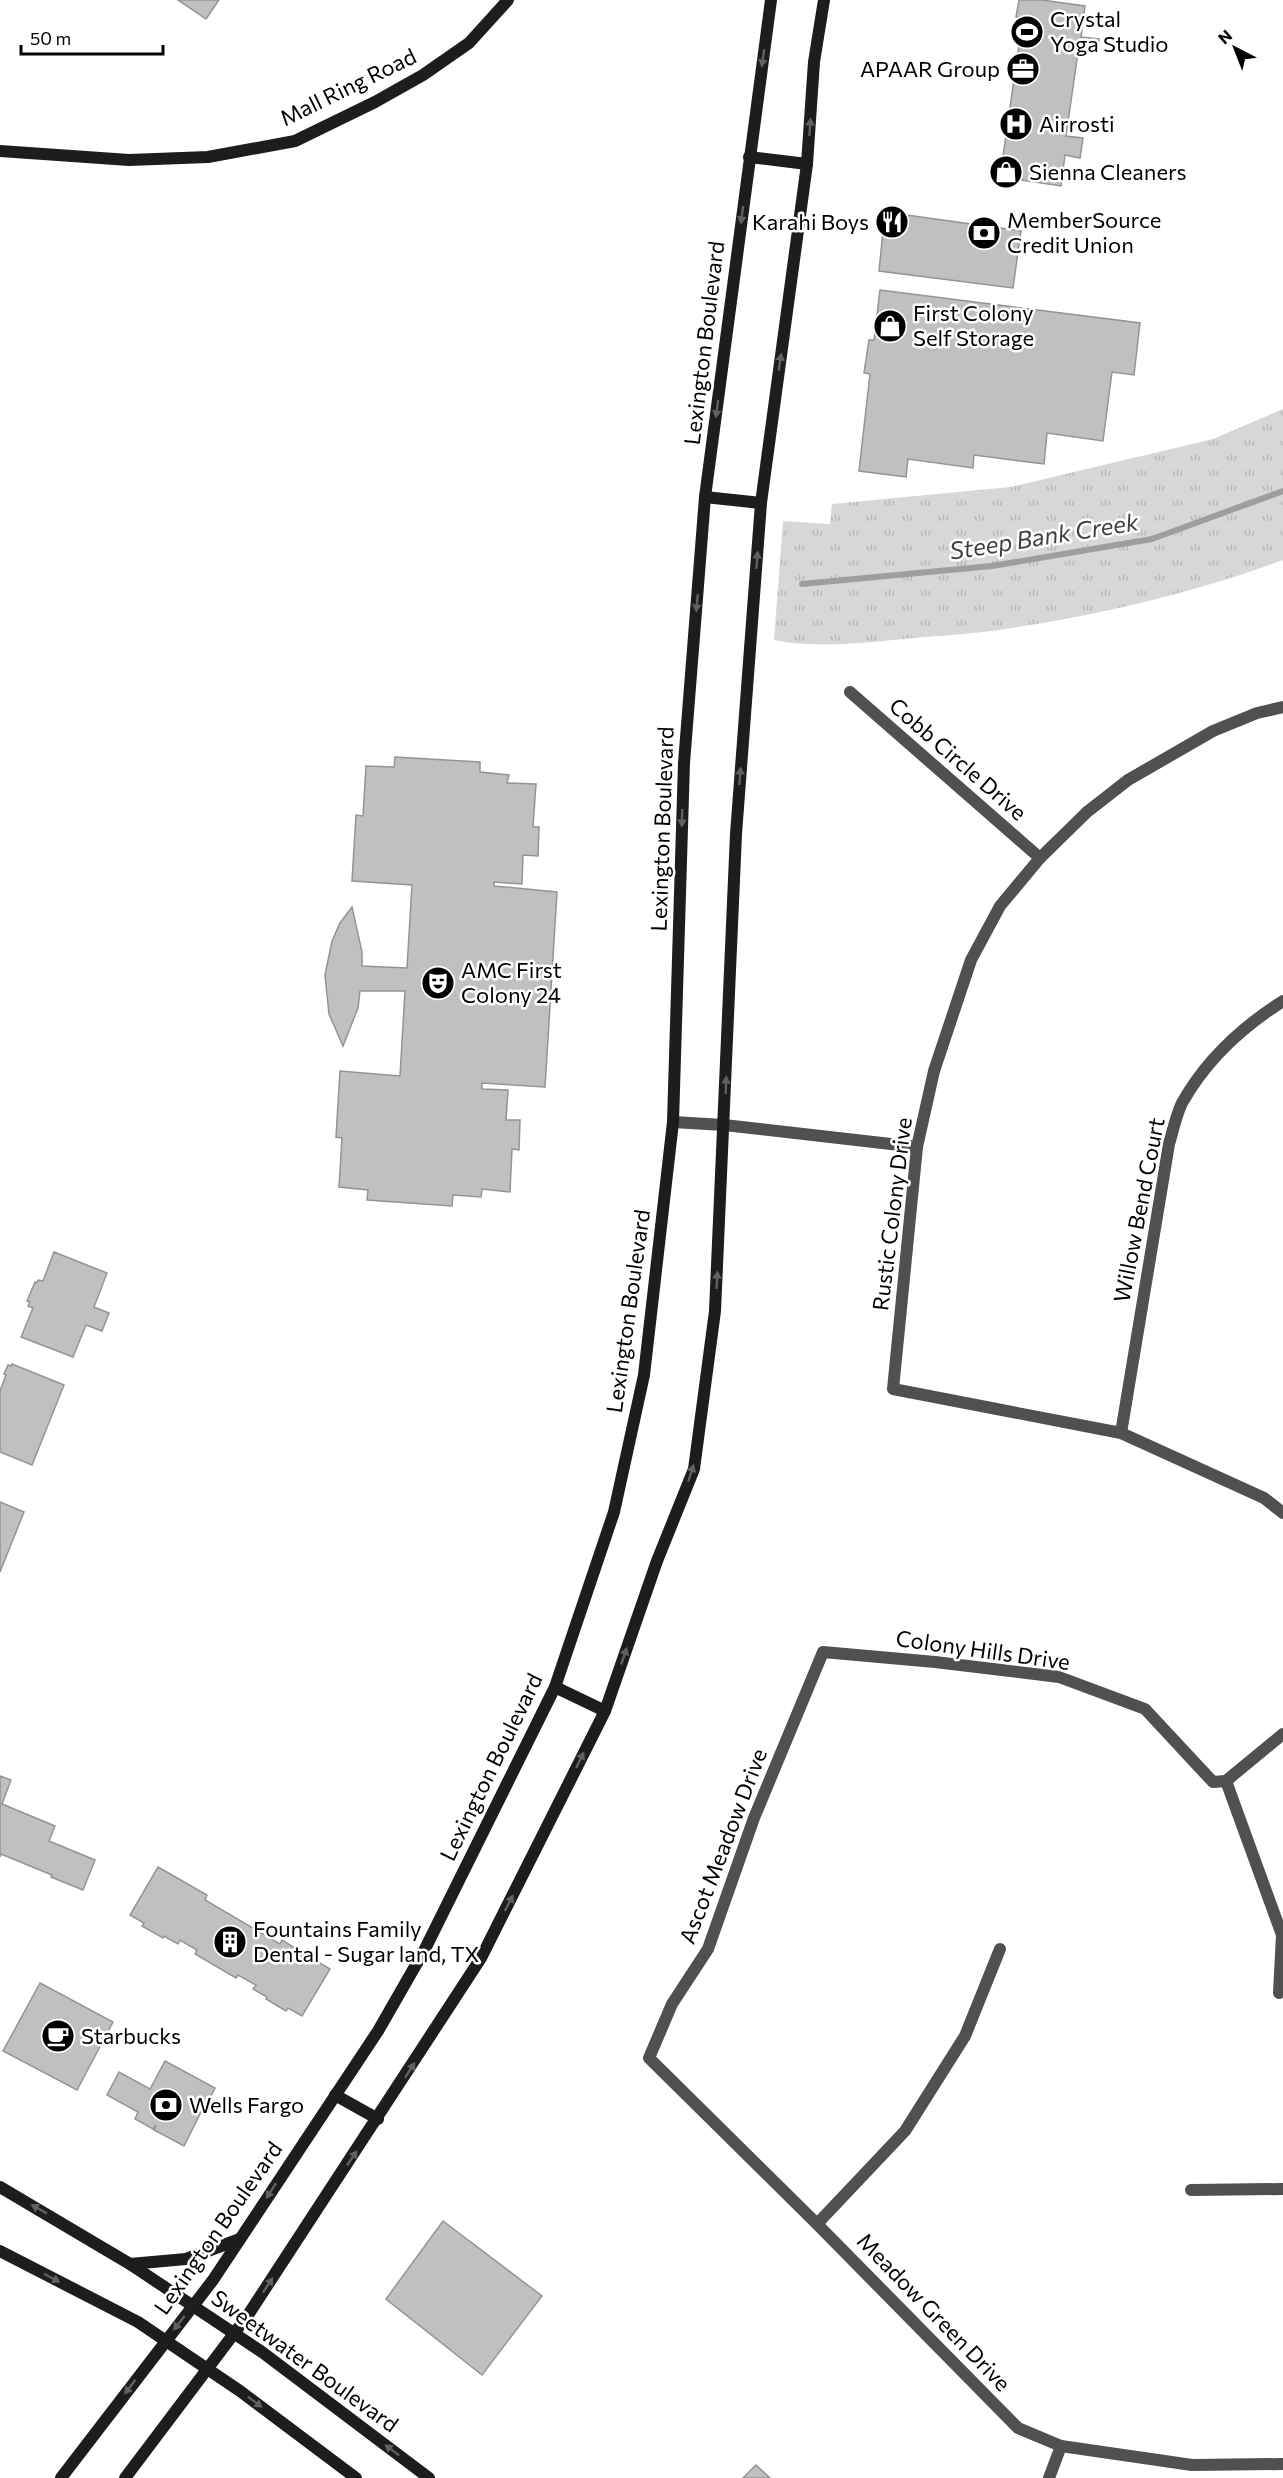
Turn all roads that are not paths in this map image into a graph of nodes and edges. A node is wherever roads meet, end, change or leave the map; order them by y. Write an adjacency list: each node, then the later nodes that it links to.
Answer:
1 (508, 0): 4 (main road, Mall Ring Road)
2 (771, 0): 5 (main road, Lexington Boulevard, one-way to 5)
3 (824, 0): 6 (main road, one-way to 3)
4 (0, 151)
5 (749, 157): 6 (main road); 7 (main road, Lexington Boulevard, one-way to 7)
6 (807, 164): 8 (main road, one-way to 6)
7 (705, 497): 8 (main road); 13 (main road, Lexington Boulevard, one-way to 13)
8 (761, 503): 14 (main road, one-way to 8)
9 (850, 692): 11 (street, Cobb Circle Drive)
10 (1283, 707): 11 (street, Rustic Colony Drive)
11 (1040, 858): 15 (street, Rustic Colony Drive)
12 (1283, 1001): 16 (street, Willow Bend Court)
13 (673, 1122): 14 (street); 19 (main road, Lexington Boulevard)
14 (724, 1125): 15 (street); 20 (main road, one-way to 14)
15 (917, 1148): 16 (street, Rustic Colony Drive)
16 (1121, 1433): 17 (street)
17 (1283, 1513)
18 (815, 1673): 22 (street, Colony Hills Drive); 25 (street, Ascot Meadow Drive)
19 (555, 1687): 20 (main road); 26 (main road, Lexington Boulevard)
20 (605, 1711): 27 (main road, one-way to 20)
21 (1283, 1734): 22 (street)
22 (1226, 1781): 24 (street)
23 (1000, 1949): 31 (street)
24 (1279, 1993)
25 (661, 2030): 31 (street, Meadow Green Drive)
26 (335, 2094): 27 (main road); 32 (main road, Lexington Boulevard, one-way to 32)
27 (378, 2119): 36 (main road, one-way to 27)
28 (0, 2187): 34 (main road, Sweetwater Boulevard, one-way to 28)
29 (1283, 2189): 30 (street)
30 (1191, 2190)
31 (818, 2224): 39 (street, Meadow Green Drive)
32 (240, 2239): 34 (main road); 35 (main road, Lexington Boulevard)
33 (0, 2251): 37 (main road, one-way to 37)
34 (130, 2264): 35 (main road, Sweetwater Boulevard)
35 (193, 2306): 36 (main road, Sweetwater Boulevard); 37 (main road, Lexington Boulevard, one-way to 37)
36 (234, 2333): 38 (main road); 44 (main road, Sweetwater Boulevard, one-way to 36)
37 (165, 2340): 38 (main road); 41 (main road, Lexington Boulevard, one-way to 41)
38 (208, 2369): 42 (main road); 43 (main road, one-way to 43)
39 (1060, 2446): 40 (street, Meadow Green Drive); 45 (street)
40 (1283, 2464)
41 (61, 2478)
42 (125, 2478)
43 (356, 2478)
44 (429, 2478)
45 (1049, 2478)

